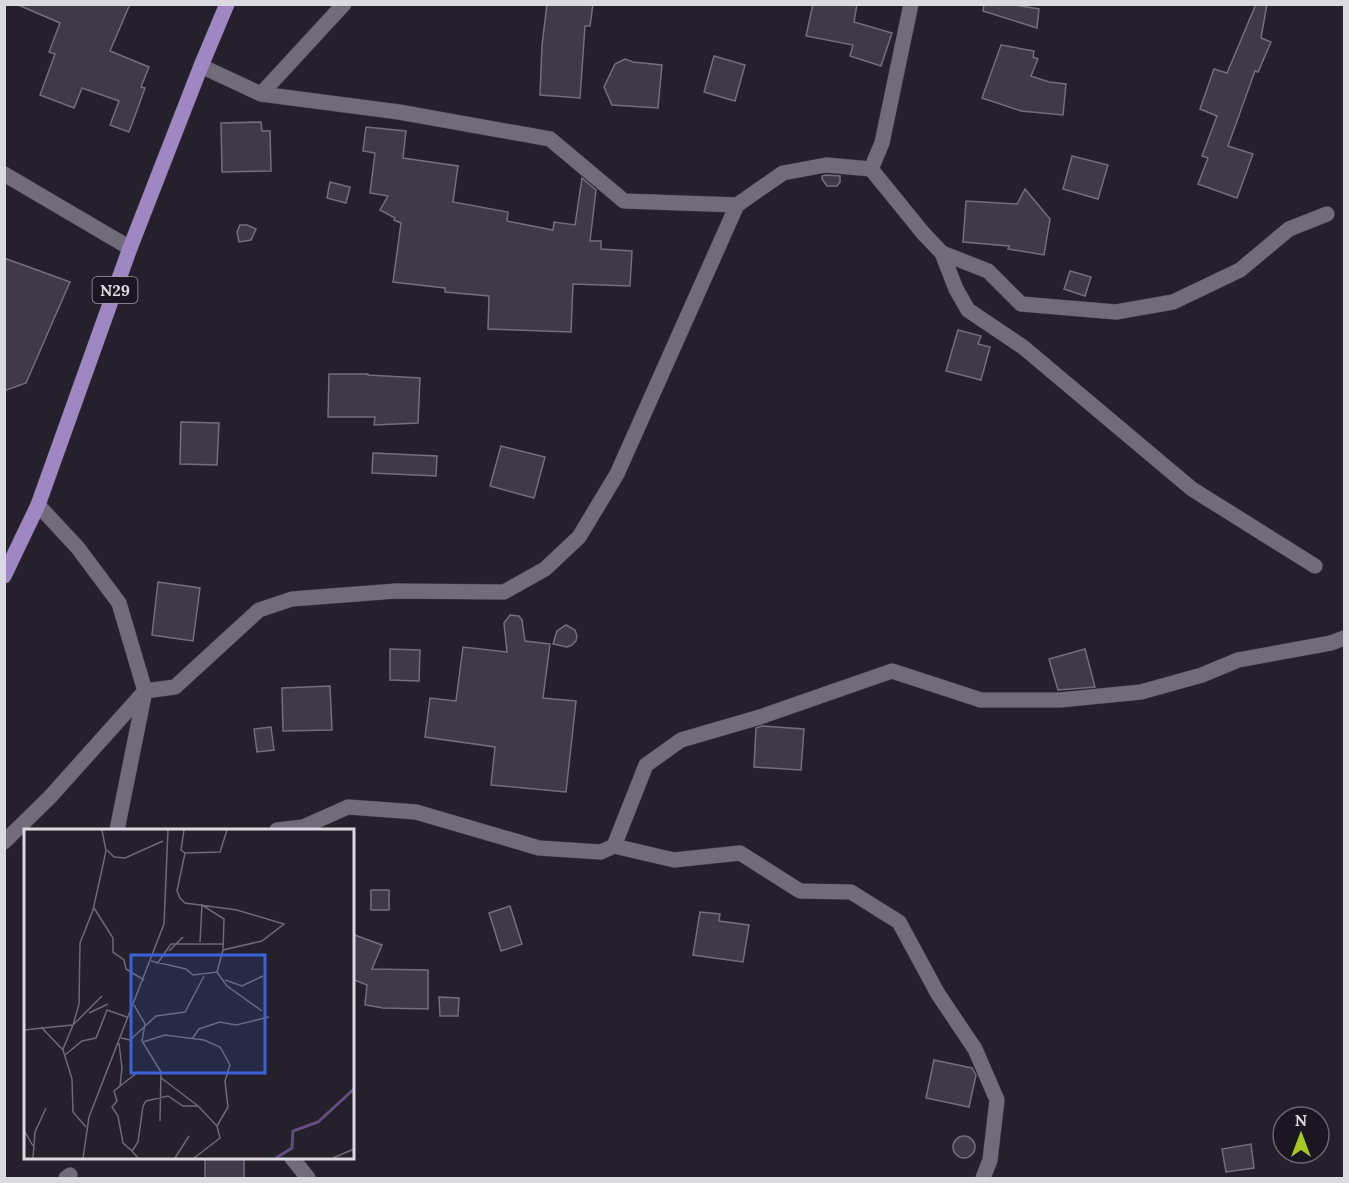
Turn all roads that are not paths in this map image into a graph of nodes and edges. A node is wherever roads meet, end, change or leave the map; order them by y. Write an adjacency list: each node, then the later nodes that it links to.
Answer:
1 (227, 4): 4 (main road, N29)
2 (344, 4): 5 (street)
3 (911, 4): 6 (street)
4 (201, 66): 5 (street); 10 (main road, N29)
5 (261, 94): 8 (street)
6 (871, 169): 8 (street); 11 (street)
7 (4, 174): 10 (street)
8 (737, 205): 16 (street)
9 (1327, 214): 11 (street)
10 (130, 248): 12 (main road, N29)
11 (942, 253): 13 (street)
12 (38, 505): 14 (main road, N29); 16 (street)
13 (1315, 566)
14 (4, 576)
15 (1344, 638): 20 (street)
16 (145, 691): 17 (street); 19 (street)
17 (117, 829)
18 (290, 829): 20 (street)
19 (15, 836)
20 (615, 846): 23 (street)
21 (293, 1159): 22 (street)
22 (308, 1179)
23 (982, 1179)

